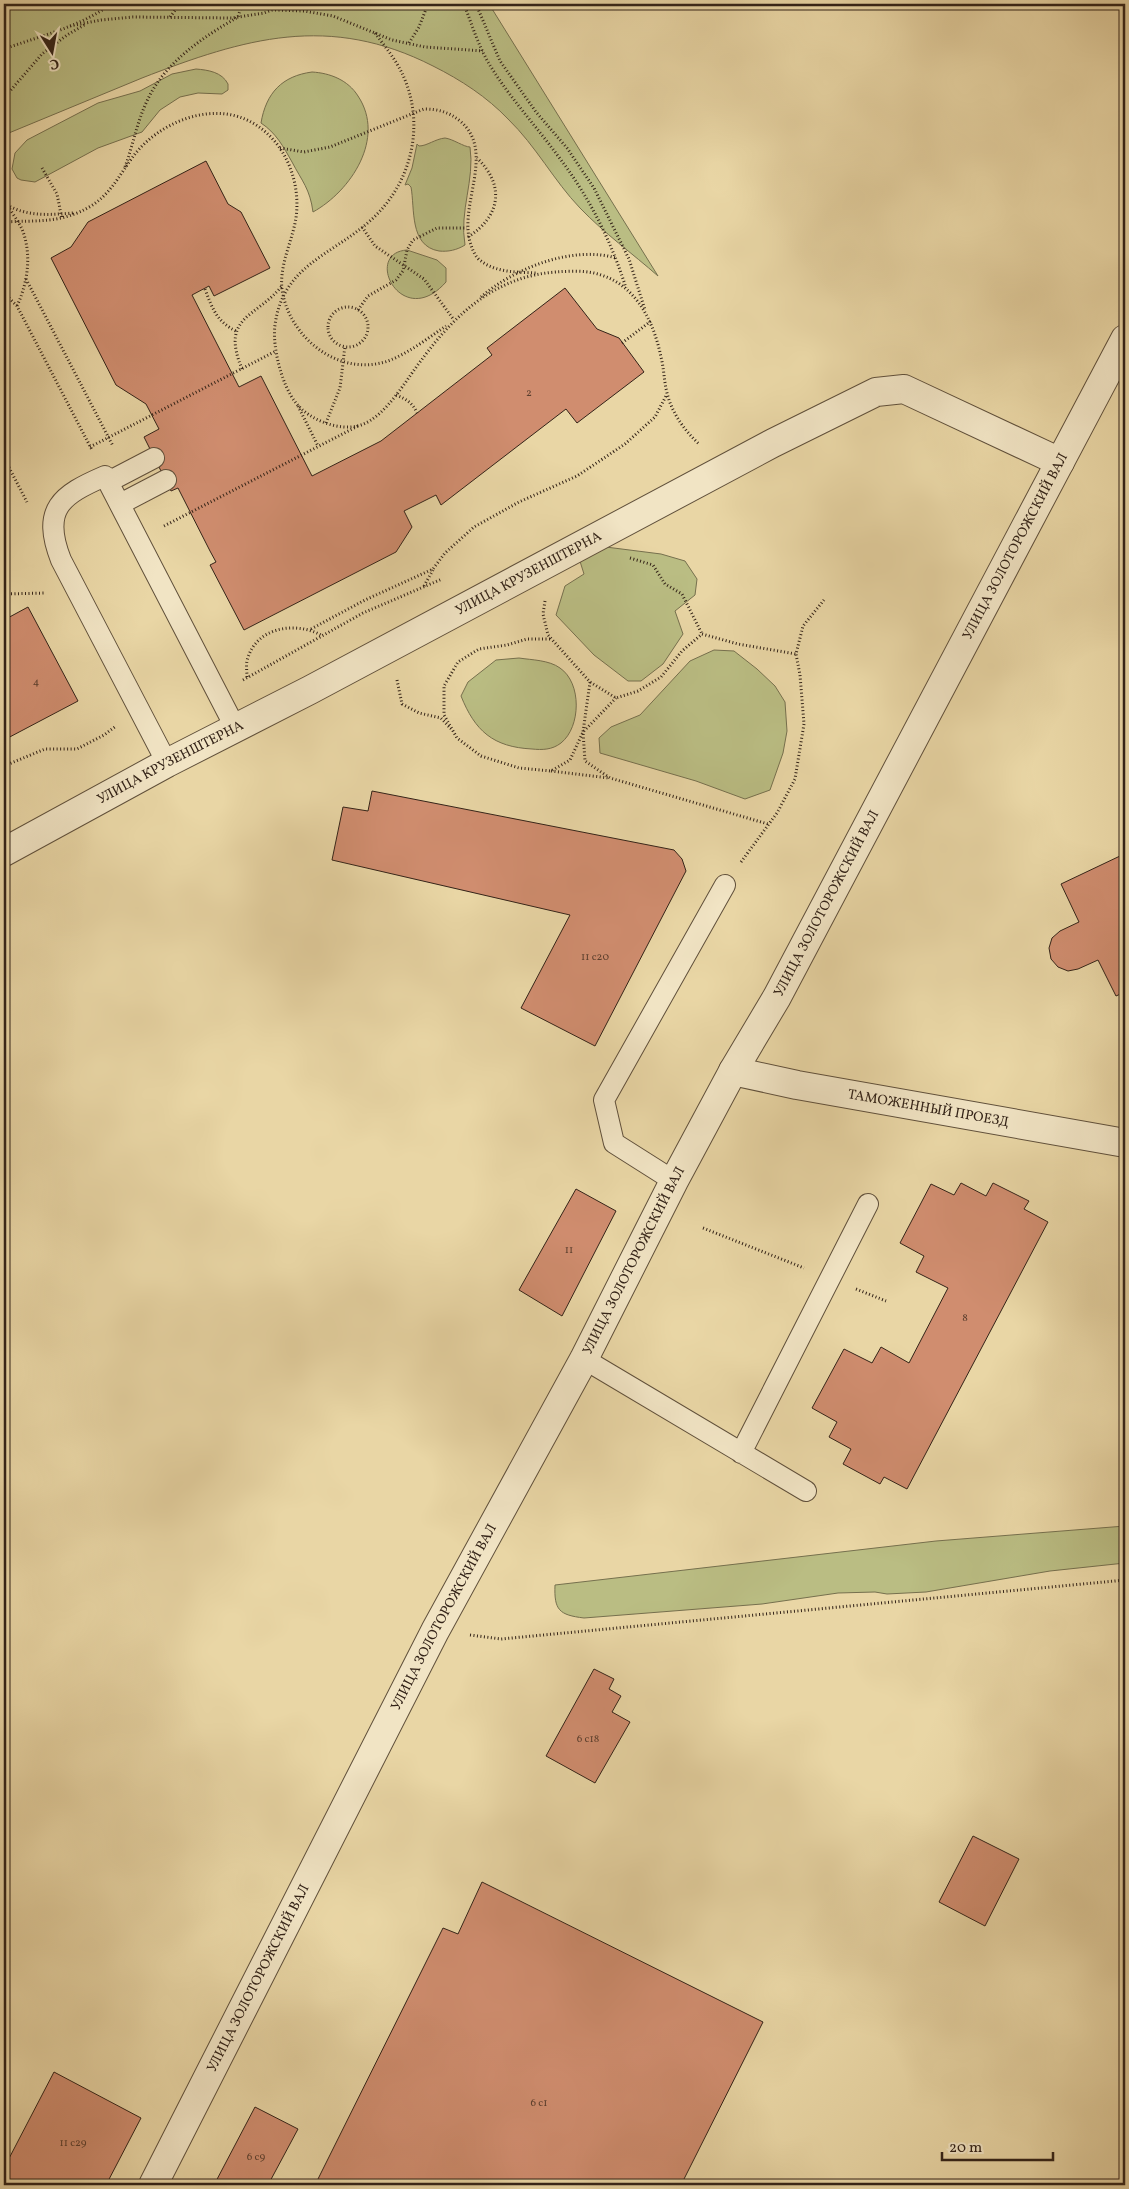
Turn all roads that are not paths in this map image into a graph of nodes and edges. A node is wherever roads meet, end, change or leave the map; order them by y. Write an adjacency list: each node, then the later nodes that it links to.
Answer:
1 (1125, 339): 3 (street, УЛИЦА ЗОЛОТОРОЖСКИЙ ВАЛ)
2 (154, 458): 4 (lane)
3 (1060, 462): 7 (street, УЛИЦА КРУЗЕНШТЕРНА); 11 (street, УЛИЦА ЗОЛОТОРОЖСКИЙ ВАЛ)
4 (107, 479): 6 (lane); 8 (lane)
5 (166, 480): 6 (lane)
6 (120, 504): 7 (lane)
7 (236, 729): 8 (street, УЛИЦА КРУЗЕНШТЕРНА)
8 (167, 764): 9 (street, УЛИЦА КРУЗЕНШТЕРНА)
9 (4, 852)
10 (725, 885): 13 (lane)
11 (732, 1071): 12 (street, ТАМОЖЕННЫЙ ПРОЕЗД); 13 (street, УЛИЦА ЗОЛОТОРОЖСКИЙ ВАЛ)
12 (1125, 1143)
13 (674, 1181): 15 (street, УЛИЦА ЗОЛОТОРОЖСКИЙ ВАЛ)
14 (868, 1204): 16 (lane)
15 (584, 1359): 16 (lane); 18 (street, УЛИЦА ЗОЛОТОРОЖСКИЙ ВАЛ)
16 (741, 1453): 17 (lane)
17 (806, 1491)
18 (153, 2185)

